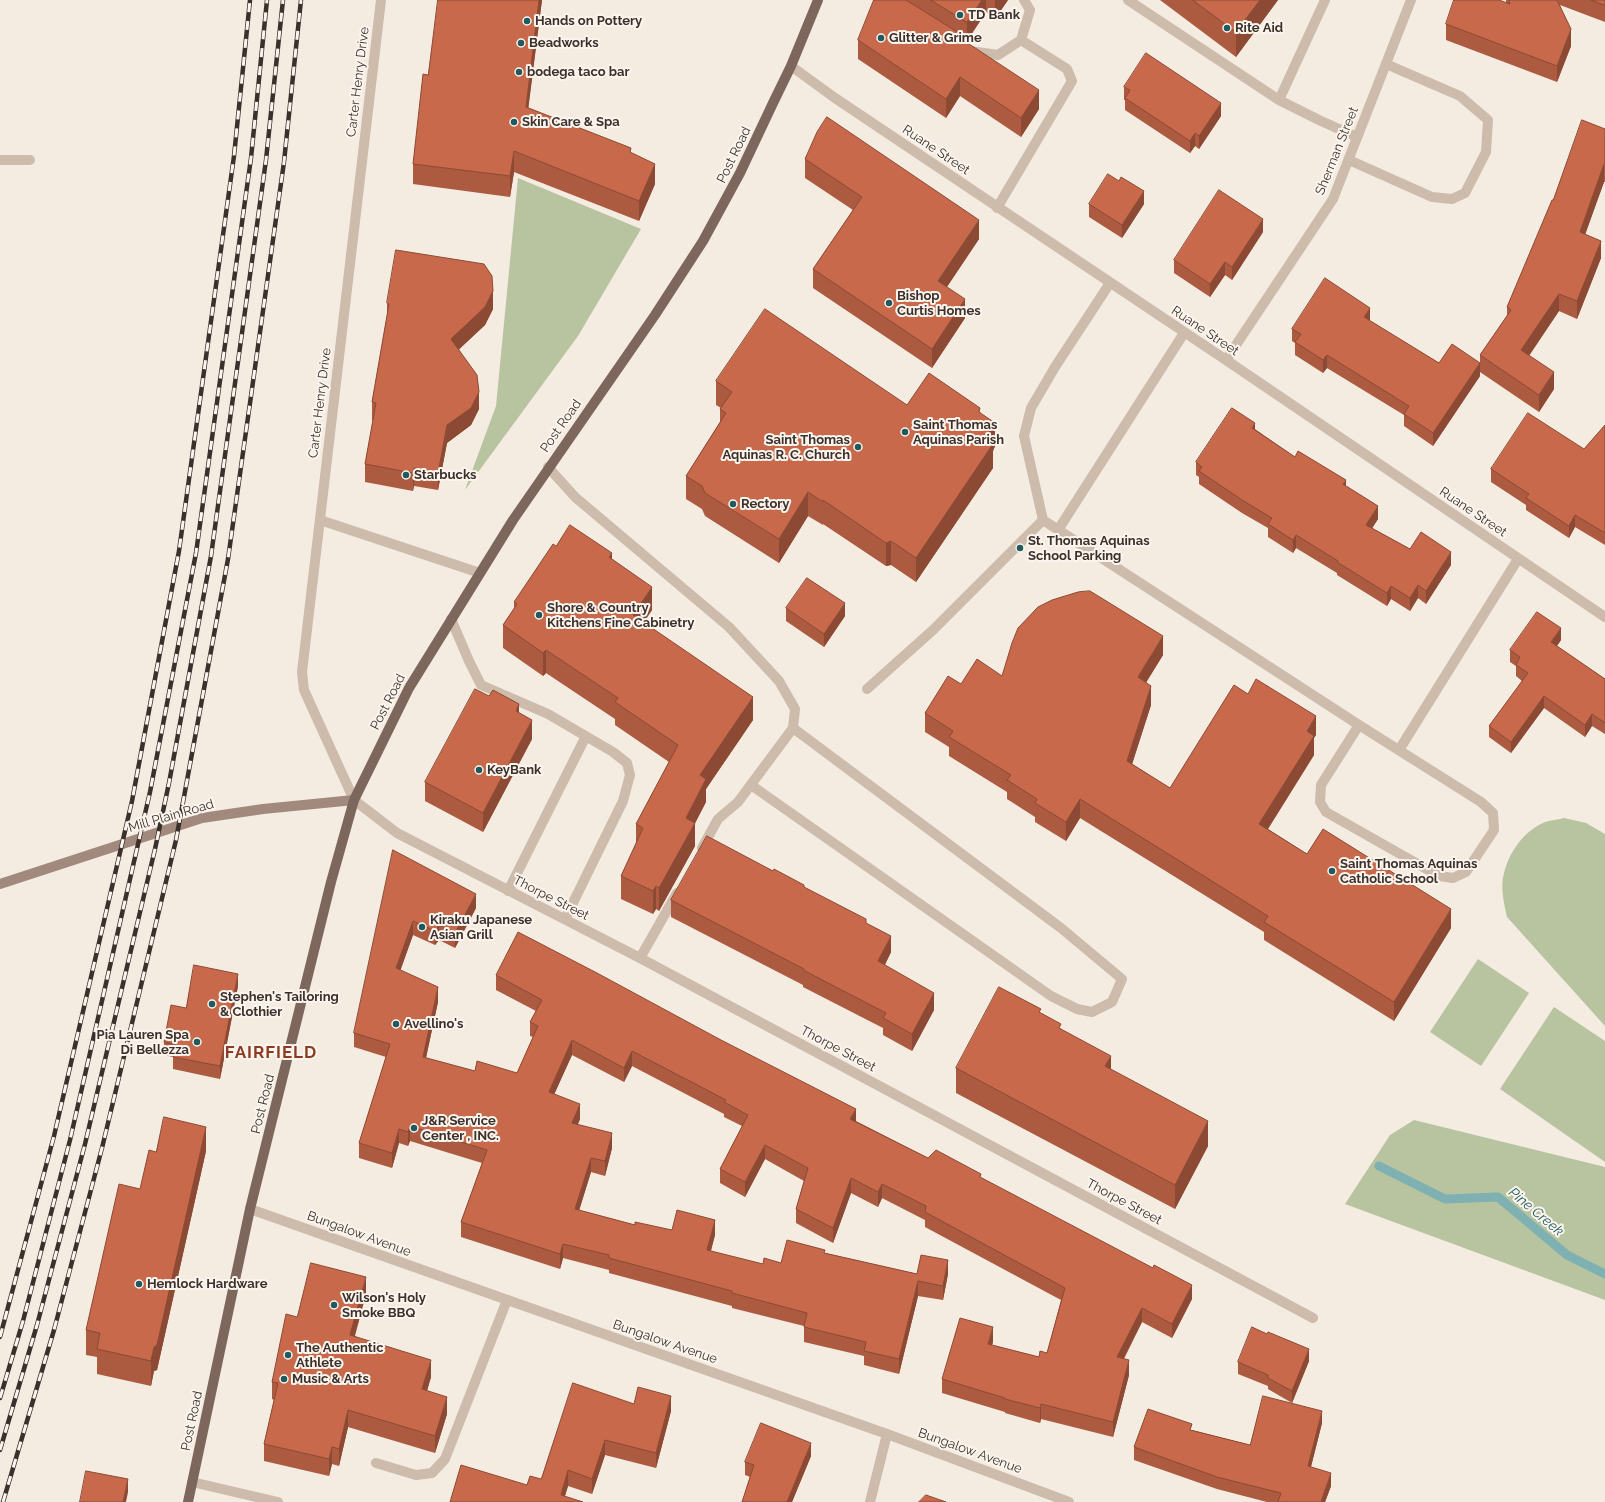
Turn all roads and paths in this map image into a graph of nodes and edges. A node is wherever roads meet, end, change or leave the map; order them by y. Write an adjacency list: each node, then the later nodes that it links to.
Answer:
1 (381, 0): 21 (street, Carter Henry Drive)
2 (818, 0): 10 (main road, Post Road)
3 (1024, 0): 7 (street)
4 (1128, 0): 11 (street)
5 (1325, 0): 11 (street)
6 (1411, 0): 9 (street, Sherman Street)
7 (1021, 40): 8 (street); 16 (street)
8 (964, 47)
9 (1386, 64): 12 (street, Sherman Street); 15 (street)
10 (791, 66): 16 (street, Ruane Street); 20 (main road, Post Road)
11 (1279, 100): 12 (street)
12 (1357, 137): 15 (street, Sherman Street)
13 (0, 160): 14 (street)
14 (30, 160)
15 (1348, 160): 19 (street, Sherman Street)
16 (997, 208): 17 (street, Ruane Street)
17 (1110, 283): 18 (street, Ruane Street); 22 (street)
18 (1184, 332): 19 (street, Ruane Street); 23 (street)
19 (1226, 360): 24 (street, Ruane Street)
20 (548, 467): 25 (main road, Post Road); 30 (street)
21 (320, 520): 25 (street); 34 (street, Carter Henry Drive)
22 (1043, 520): 23 (street); 28 (street)
23 (1058, 530): 29 (street)
24 (1518, 559): 26 (street, Ruane Street); 32 (street)
25 (480, 573): 27 (main road, Post Road)
26 (1605, 617)
27 (451, 619): 31 (street); 34 (main road, Post Road)
28 (867, 689)
29 (1359, 725): 32 (street); 32 (street)
30 (793, 728): 33 (street); 33 (street)
31 (586, 736): 38 (street); 39 (street)
32 (1399, 750)
33 (752, 785): 35 (street)
34 (354, 800): 37 (main road, Mill Plain Road); 38 (street, Thorpe Street); 41 (main road, Post Road)
35 (698, 854)
36 (683, 882): 40 (street)
37 (0, 884)
38 (508, 890): 39 (street, Thorpe Street)
39 (565, 920): 40 (street, Thorpe Street)
40 (640, 958): 43 (street, Thorpe Street)
41 (250, 1209): 42 (street, Bungalow Avenue); 46 (main road, Post Road)
42 (507, 1300): 44 (street, Bungalow Avenue); 45 (street)
43 (1313, 1318)
44 (887, 1434): 49 (street); 50 (street, Bungalow Avenue)
45 (376, 1463)
46 (192, 1482): 47 (main road, Post Road); 48 (street)
47 (188, 1502)
48 (278, 1502)
49 (870, 1502)
50 (1069, 1502)

